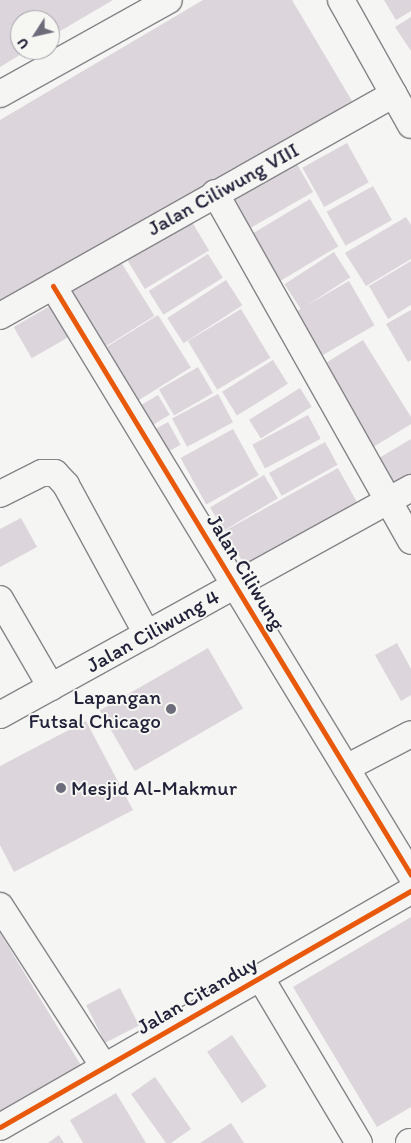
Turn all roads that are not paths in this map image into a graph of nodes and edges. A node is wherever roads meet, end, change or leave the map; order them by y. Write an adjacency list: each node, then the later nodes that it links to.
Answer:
1 (169, 0): 3 (street)
2 (341, 0): 4 (street)
3 (0, 94)
4 (394, 94): 5 (street); 6 (street, Jalan Ciliwung VIII)
5 (411, 125)
6 (214, 193): 7 (street, Jalan Ciliwung VIII); 11 (street)
7 (53, 286): 8 (street, Jalan Ciliwung VIII); 13 (street, Jalan Ciliwung)
8 (0, 316)
9 (411, 488): 11 (street, Jalan Ciliwung 4)
10 (0, 494): 15 (street)
11 (388, 500): 12 (street); 13 (street, Jalan Ciliwung 4)
12 (411, 541)
13 (235, 585): 15 (street, Jalan Ciliwung 4); 19 (street, Jalan Ciliwung)
14 (0, 599): 16 (street)
15 (147, 634): 16 (street, Jalan Ciliwung 4)
16 (51, 687): 17 (street, Jalan Ciliwung 4)
17 (0, 716)
18 (411, 734): 19 (street)
19 (346, 768): 20 (street, Jalan Ciliwung)
20 (411, 876)
21 (411, 891): 23 (street, Jalan Citanduy)
22 (0, 906): 24 (street)
23 (260, 977): 24 (street, Jalan Citanduy); 26 (street)
24 (104, 1067): 25 (street, Jalan Citanduy)
25 (0, 1127)
26 (359, 1143)

